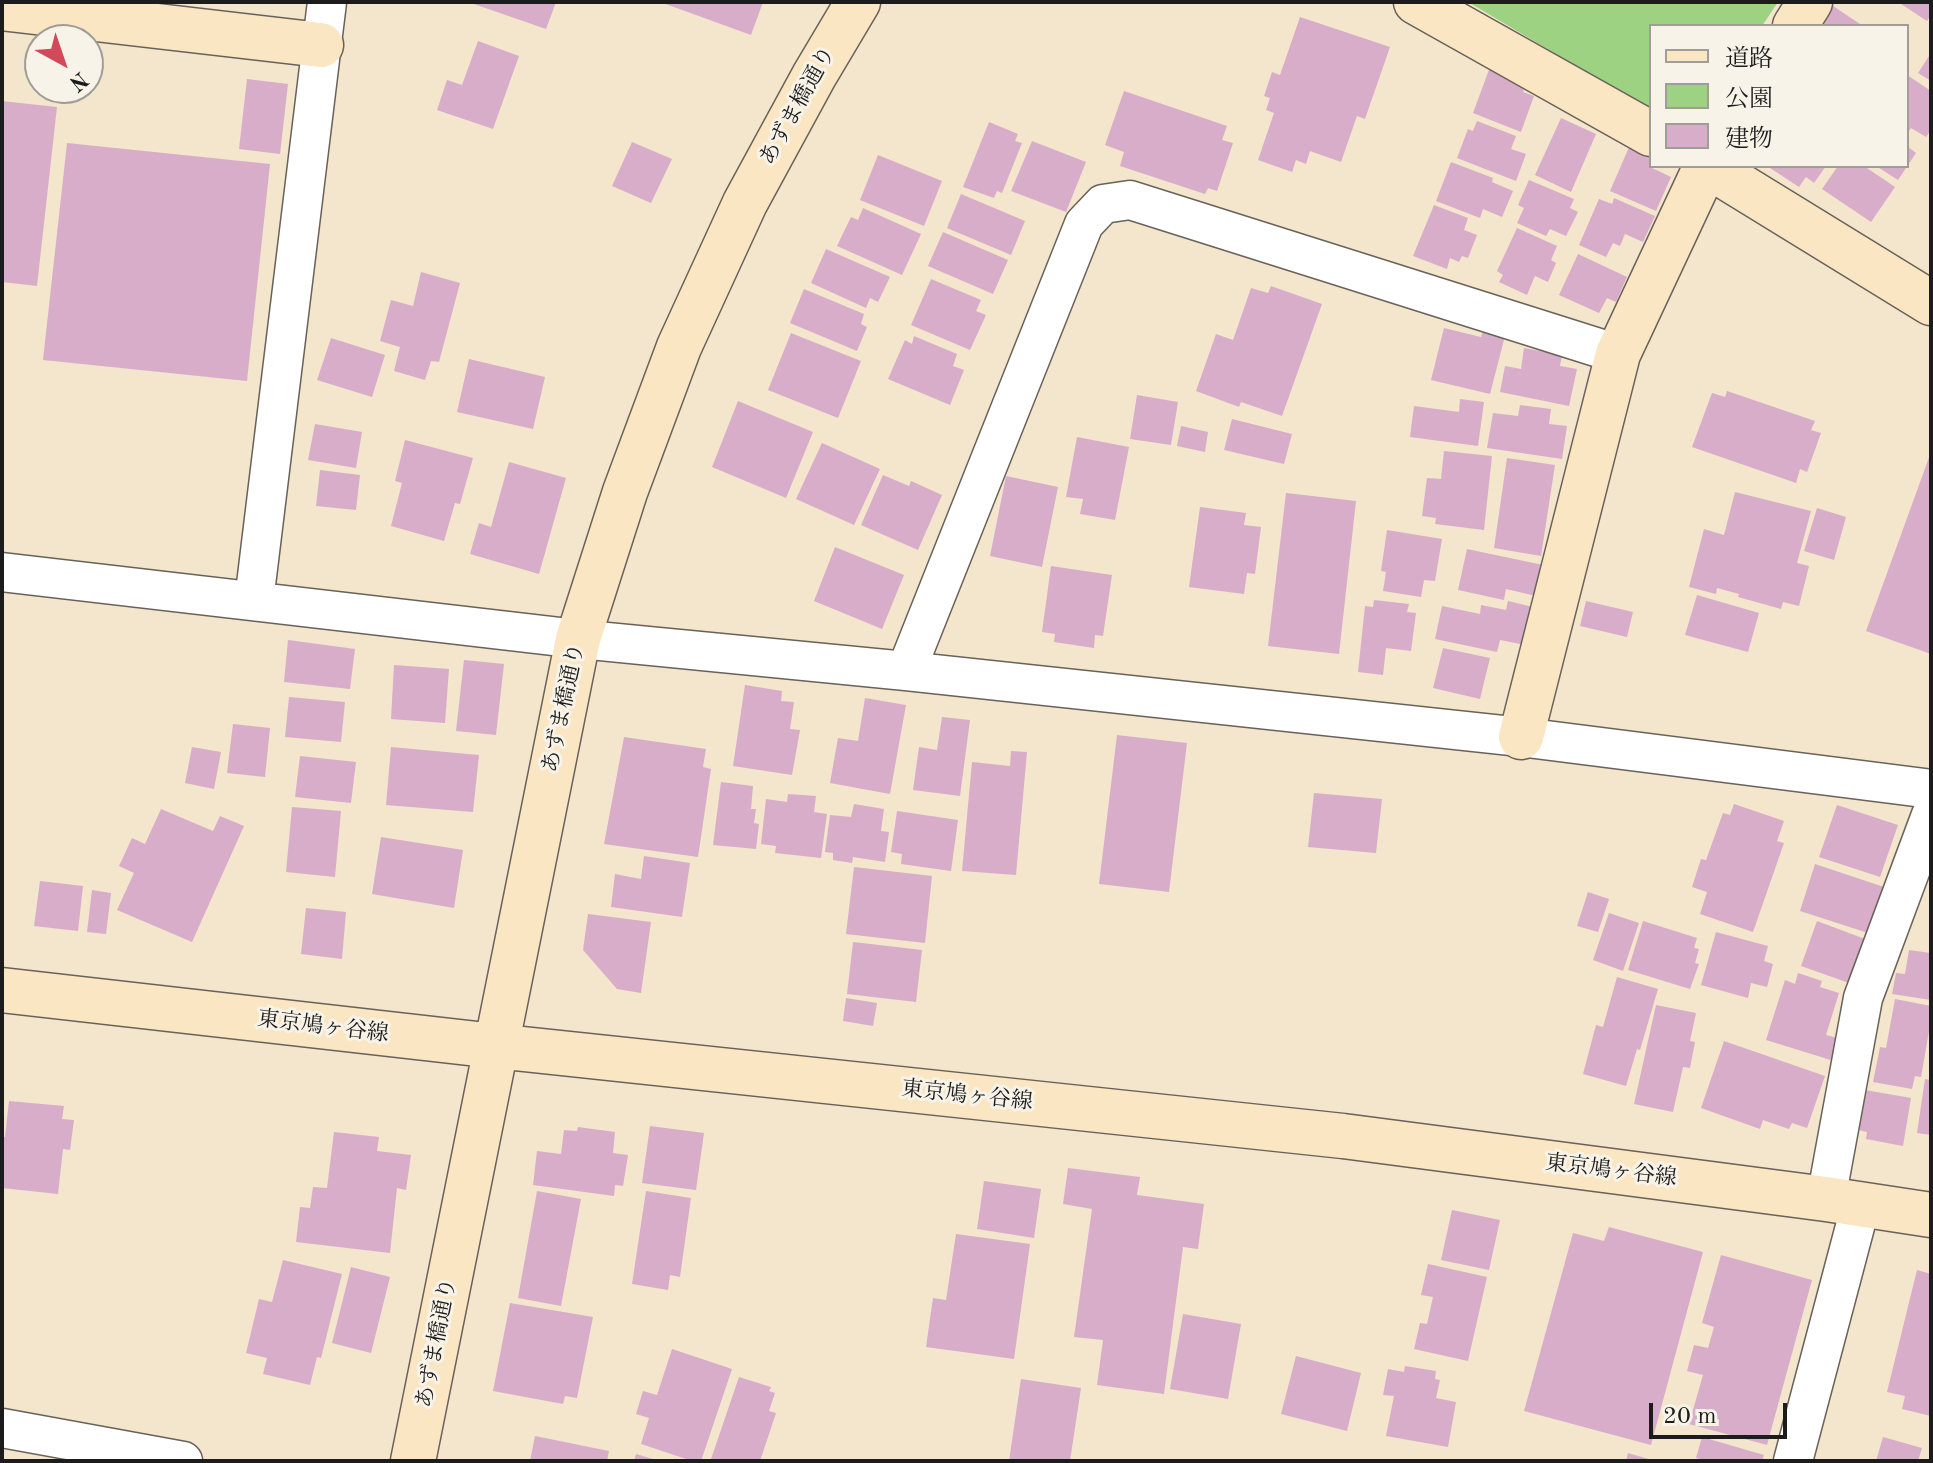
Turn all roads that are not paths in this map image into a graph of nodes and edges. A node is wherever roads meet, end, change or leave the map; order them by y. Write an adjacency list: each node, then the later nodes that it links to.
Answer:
1 (327, 2): 7 (street)
2 (858, 2): 15 (street, あずま橋通り)
3 (1416, 2): 8 (street)
4 (1810, 2): 6 (street)
5 (2, 8): 7 (street)
6 (1796, 24)
7 (321, 45): 14 (street)
8 (1649, 133)
9 (1706, 168): 12 (street)
10 (1710, 168): 11 (street)
11 (1931, 303)
12 (1618, 354): 16 (street); 17 (street)
13 (2, 572): 14 (street)
14 (254, 601): 15 (street)
15 (578, 639): 16 (street); 21 (street, あずま橋通り)
16 (906, 671): 17 (street)
17 (1521, 737): 18 (street)
18 (1931, 789)
19 (1931, 815): 22 (street)
20 (2, 990): 21 (street, 東京鳩ヶ谷線)
21 (495, 1046): 22 (street, 東京鳩ヶ谷線); 26 (street, あずま橋通り)
22 (1844, 1202): 23 (street, 東京鳩ヶ谷線); 27 (street)
23 (1931, 1215)
24 (2, 1428): 25 (street)
25 (183, 1461)
26 (413, 1461)
27 (1793, 1461)

